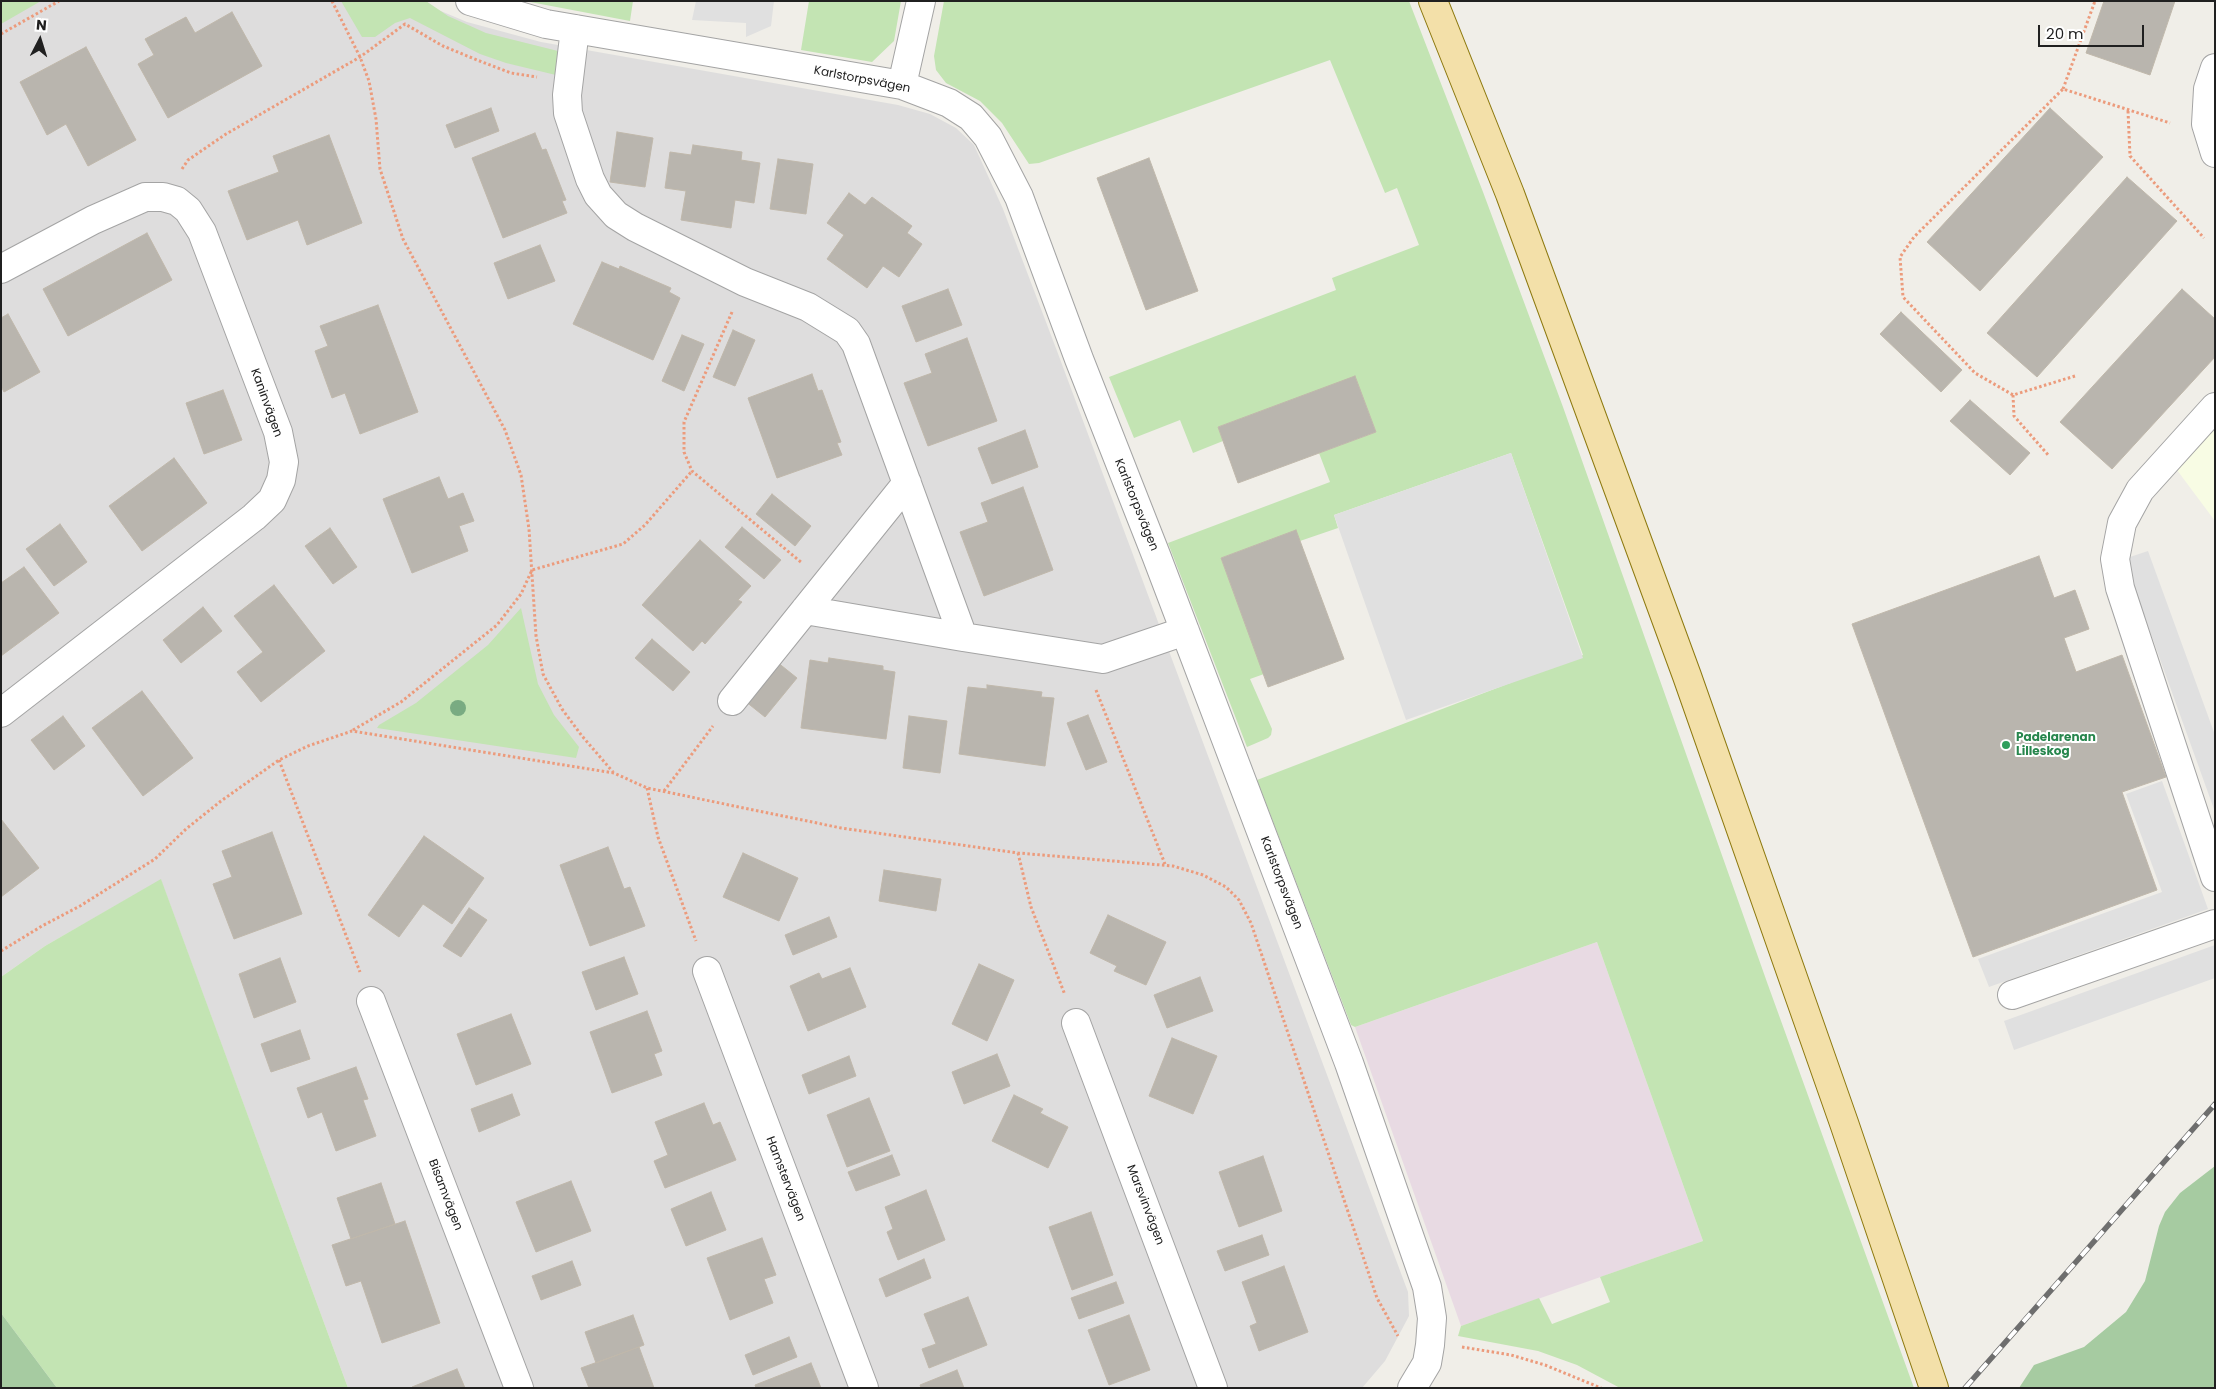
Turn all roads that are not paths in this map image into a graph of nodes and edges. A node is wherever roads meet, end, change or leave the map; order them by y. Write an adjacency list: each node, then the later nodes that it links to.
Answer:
1 (470, 1): 4 (street, Karlstorpsvägen)
2 (921, 1): 6 (street)
3 (1433, 1): 26 (main road)
4 (576, 29): 6 (street, Karlstorpsvägen); 10 (street)
5 (2215, 68): 7 (street)
6 (902, 85): 12 (street, Karlstorpsvägen)
7 (2215, 153)
8 (1, 269): 15 (street, Kaninvägen)
9 (2215, 407): 16 (street)
10 (907, 483): 11 (street); 13 (street)
11 (805, 610): 13 (street); 14 (street)
12 (1185, 631): 13 (street); 25 (street, Karlstorpsvägen)
13 (963, 637)
14 (732, 701)
15 (1, 713)
16 (2215, 877)
17 (2215, 924): 19 (street)
18 (706, 971): 23 (street, Hamstervägen)
19 (2012, 995)
20 (371, 1002): 22 (street, Bisamvägen)
21 (1076, 1023): 24 (street, Marsvinvägen)
22 (519, 1388)
23 (864, 1388)
24 (1213, 1388)
25 (1412, 1388)
26 (1934, 1388)

